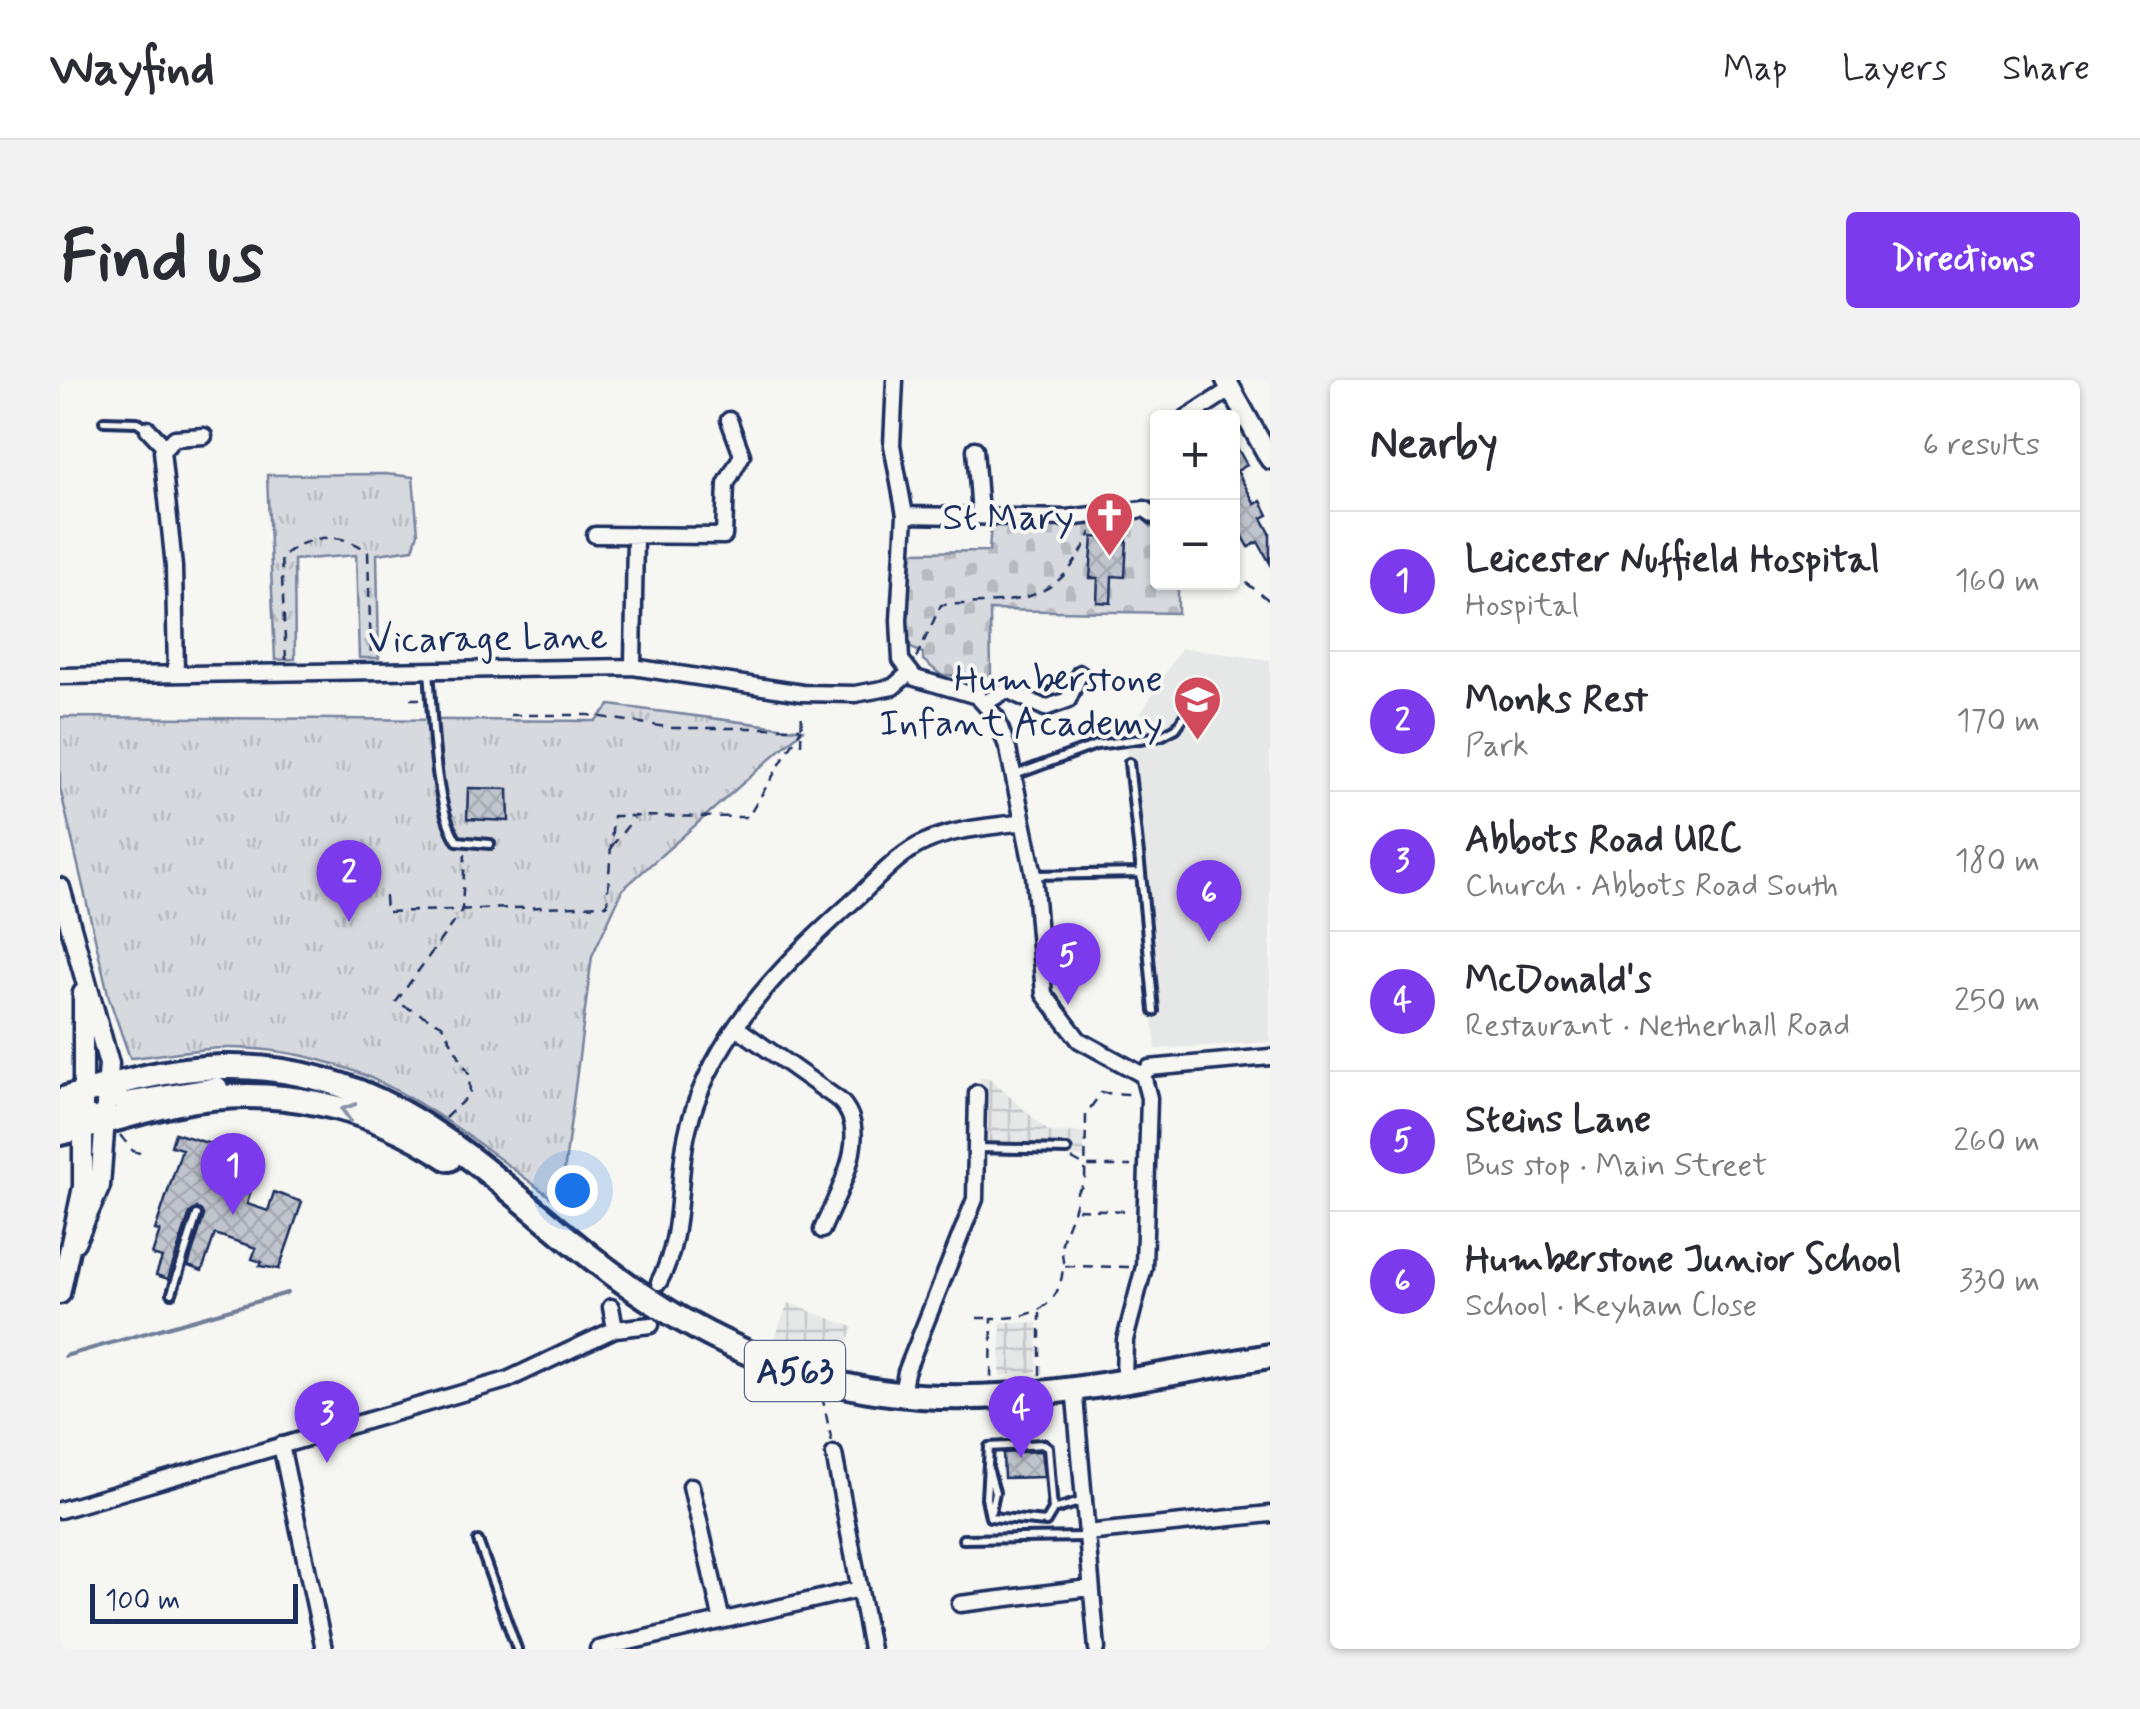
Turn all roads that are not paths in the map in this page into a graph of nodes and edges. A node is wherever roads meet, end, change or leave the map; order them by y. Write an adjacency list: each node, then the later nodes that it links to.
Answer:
1 (895, 380): 13 (street)
2 (1228, 385): 3 (street); 10 (street)
3 (1196, 410)
4 (728, 420): 15 (street)
5 (104, 421): 6 (lane)
6 (148, 429): 8 (street)
7 (204, 436): 8 (street)
8 (164, 446): 20 (street)
9 (975, 449): 12 (street)
10 (1270, 459)
11 (1150, 512): 12 (street)
12 (980, 514): 13 (street)
13 (905, 515): 18 (street)
14 (595, 535): 15 (street)
15 (635, 535): 16 (street)
16 (633, 667): 17 (street, Vicarage Lane); 18 (street, Vicarage Lane)
17 (429, 670): 20 (street, Vicarage Lane); 27 (lane)
18 (909, 673): 23 (street)
19 (1080, 673): 23 (street)
20 (176, 674): 21 (street, Vicarage Lane)
21 (60, 676)
22 (1199, 695): 25 (lane)
23 (985, 703): 25 (street)
24 (1130, 763): 28 (lane)
25 (1014, 776): 26 (street)
26 (1023, 822): 29 (street); 33 (street)
27 (490, 844)
28 (1142, 873): 29 (lane); 32 (lane)
29 (1034, 875): 35 (street)
30 (60, 888): 31 (street)
31 (82, 972): 38 (street); 38 (street)
32 (1154, 1010)
33 (736, 1027): 43 (street); 45 (street)
34 (1270, 1057): 35 (street)
35 (1142, 1075): 52 (street)
36 (977, 1093): 39 (street)
37 (60, 1100): 38 (highway, A563)
38 (92, 1109): 42 (highway, A563, one-way to 38); 42 (highway, A563); 44 (street); 44 (street)
39 (977, 1148): 40 (lane); 54 (street)
40 (1067, 1150)
41 (196, 1216): 46 (lane)
42 (554, 1226): 54 (highway, A563)
43 (822, 1230)
44 (75, 1242): 47 (street)
45 (659, 1282)
46 (172, 1293)
47 (60, 1294)
48 (611, 1307): 50 (street)
49 (651, 1325): 50 (street)
50 (615, 1330): 55 (street)
51 (1270, 1356): 52 (highway, A563)
52 (1124, 1378): 53 (highway, A563)
53 (1074, 1386): 54 (highway, A563); 58 (street)
54 (902, 1394)
55 (281, 1445): 59 (street); 70 (street)
56 (834, 1454): 66 (street)
57 (691, 1486): 68 (street)
58 (1084, 1501): 60 (lane); 62 (street)
59 (60, 1510)
60 (1053, 1510): 60 (lane)
61 (1270, 1514): 62 (street)
62 (1086, 1535): 63 (lane); 65 (street)
63 (964, 1539)
64 (478, 1541): 71 (lane)
65 (1089, 1588): 67 (street); 73 (street)
66 (860, 1589): 68 (street); 72 (street)
67 (960, 1604)
68 (722, 1621): 69 (street)
69 (606, 1648)
70 (324, 1649)
71 (517, 1649)
72 (871, 1649)
73 (1097, 1649)

